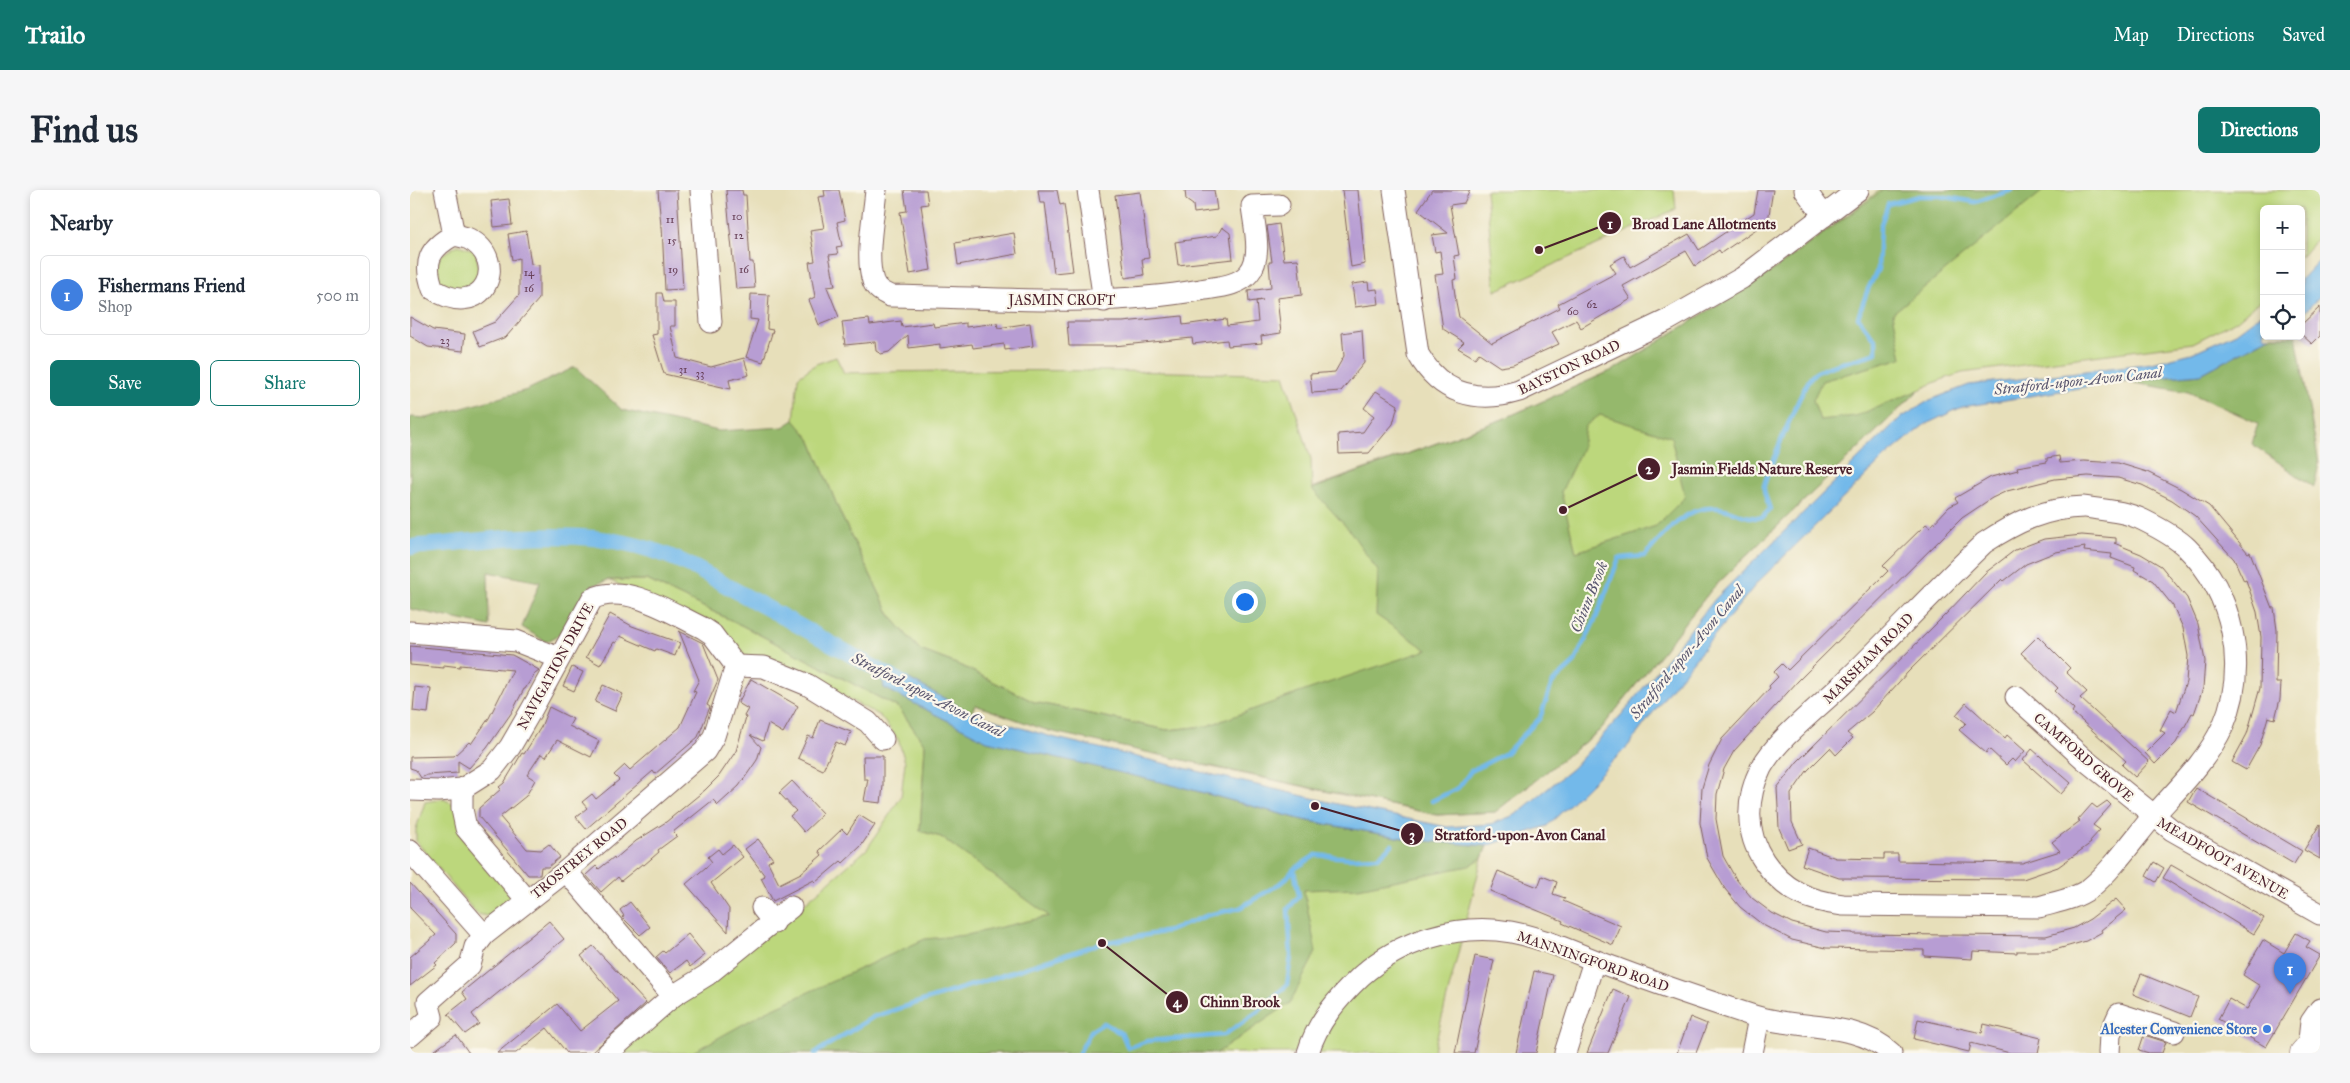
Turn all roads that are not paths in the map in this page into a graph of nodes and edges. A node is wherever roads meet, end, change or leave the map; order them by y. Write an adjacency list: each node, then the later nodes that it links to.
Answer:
1 (445, 190): 11 (street)
2 (702, 190): 13 (street)
3 (876, 190): 12 (street, JASMIN CROFT)
4 (1088, 190): 12 (street)
5 (1394, 190): 10 (street, BAYSTON ROAD)
6 (1805, 190): 10 (street)
7 (1858, 190): 10 (street, BAYSTON ROAD)
8 (1251, 198): 9 (street, JASMIN CROFT); 12 (street, JASMIN CROFT)
9 (1279, 206)
10 (1824, 216)
11 (454, 235)
12 (1104, 301)
13 (711, 322)
14 (410, 632): 15 (street)
15 (559, 658): 16 (street, NAVIGATION DRIVE); 19 (street, NAVIGATION DRIVE)
16 (736, 666): 18 (street); 23 (street, TROSTREY ROAD)
17 (2016, 697): 21 (street, CAMFORD GROVE)
18 (883, 739)
19 (462, 789): 20 (street, NAVIGATION DRIVE); 24 (street)
20 (410, 790)
21 (2153, 817): 21 (street, MARSHAM ROAD); 26 (street, MEADFOOT AVENUE)
22 (410, 851): 27 (street)
23 (566, 871): 24 (street, TROSTREY ROAD); 29 (street)
24 (527, 900): 27 (street, TROSTREY ROAD)
25 (791, 908): 29 (street)
26 (2320, 914)
27 (484, 935): 33 (street, TROSTREY ROAD)
28 (1594, 961): 31 (street, MANNINGFORD ROAD); 36 (street, MANNINGFORD ROAD); 37 (street)
29 (673, 996): 35 (street)
30 (2320, 1009): 34 (street)
31 (1759, 1018): 38 (street); 39 (street, MANNINGFORD ROAD)
32 (2174, 1032): 40 (street)
33 (410, 1036)
34 (2311, 1046)
35 (608, 1053)
36 (1308, 1053)
37 (1565, 1053)
38 (1752, 1053)
39 (1891, 1053)
40 (2109, 1053)

